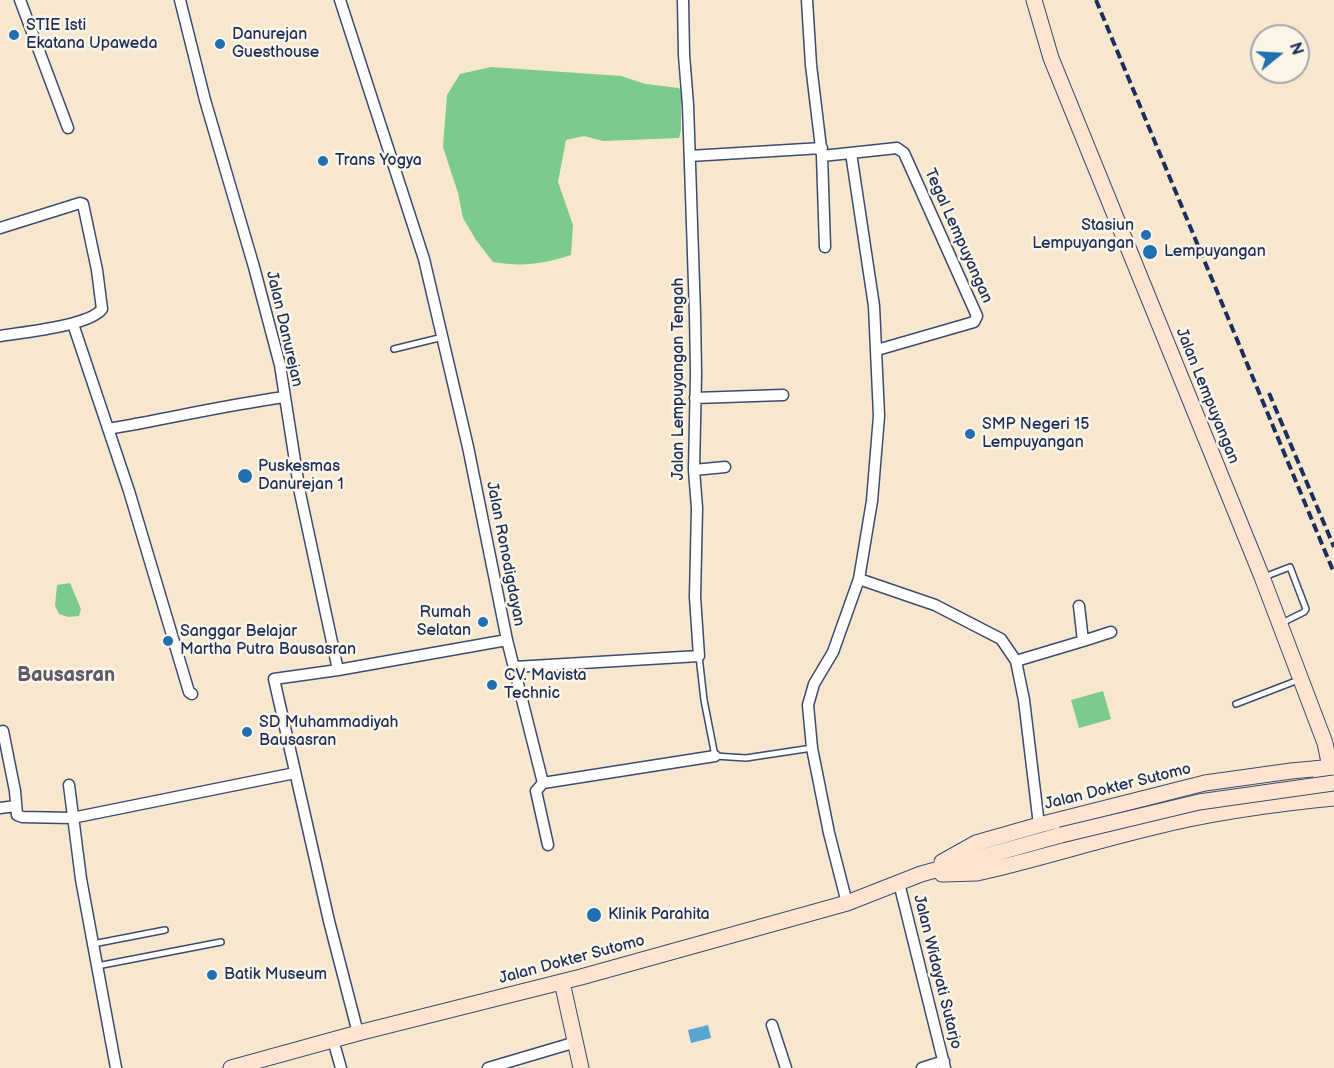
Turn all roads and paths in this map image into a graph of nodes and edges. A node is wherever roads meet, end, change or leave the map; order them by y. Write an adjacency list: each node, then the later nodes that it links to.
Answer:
1 (20, 0): 7 (street)
2 (180, 0): 19 (street, Jalan Danurejan)
3 (340, 0): 15 (street, Jalan Ronodigdayan)
4 (682, 0): 10 (street, Jalan Lempuyangan Tengah)
5 (807, 0): 8 (street)
6 (1034, 0): 24 (main road, Jalan Lempuyangan)
7 (68, 128)
8 (822, 152): 9 (street); 10 (street); 12 (street)
9 (851, 153): 17 (street); 17 (street, Tegal Lempuyangan)
10 (690, 156): 20 (street, Jalan Lempuyangan Tengah)
11 (0, 228): 13 (street)
12 (825, 248)
13 (73, 324): 14 (street); 21 (street)
14 (0, 336)
15 (443, 337): 16 (lane); 29 (street, Jalan Ronodigdayan)
16 (394, 349)
17 (877, 350): 25 (street)
18 (783, 395): 20 (street)
19 (285, 397): 21 (street); 34 (street, Jalan Danurejan)
20 (695, 398): 23 (street, Jalan Lempuyangan Tengah)
21 (108, 429): 36 (street)
22 (725, 467): 23 (street)
23 (694, 470): 31 (street, Jalan Lempuyangan Tengah)
24 (1262, 577): 27 (main road, Jalan Lempuyangan); 27 (lane)
25 (859, 579): 32 (street); 39 (street)
26 (1078, 606): 30 (street)
27 (1280, 623): 35 (main road, Jalan Lempuyangan)
28 (1111, 632): 30 (street)
29 (507, 640): 33 (street); 34 (street, Jalan Ronodigdayan)
30 (1083, 641): 32 (street)
31 (699, 656): 33 (street); 40 (lane, Jalan Lempuyangan Tengah)
32 (1016, 661): 53 (street)
33 (515, 667): 44 (street)
34 (338, 670): 42 (street, Jalan Ronodigdayan)
35 (1302, 679): 37 (lane); 41 (main road, Jalan Lempuyangan)
36 (192, 694)
37 (1236, 704)
38 (0, 732): 49 (street)
39 (812, 748): 40 (lane); 57 (street)
40 (715, 756): 44 (street)
41 (1332, 767): 43 (main road, Jalan Dokter Sutomo); 48 (main road)
42 (295, 773): 52 (street); 64 (street, Jalan Ronodigdayan)
43 (1253, 776): 50 (main road); 53 (main road, Jalan Dokter Sutomo)
44 (543, 783): 54 (street)
45 (1334, 783): 55 (main road, Jalan Dokter Sutomo, bridge)
46 (69, 785): 52 (street)
47 (1334, 798): 48 (main road, Jalan Dokter Sutomo)
48 (1305, 801): 50 (main road, Jalan Dokter Sutomo)
49 (16, 806): 51 (street); 52 (street)
50 (1259, 807): 55 (main road, Jalan Dokter Sutomo)
51 (0, 808)
52 (72, 818): 60 (street)
53 (1039, 825): 55 (main road, Jalan Dokter Sutomo)
54 (548, 845)
55 (921, 874): 56 (main road, Jalan Dokter Sutomo)
56 (900, 882): 57 (main road, Jalan Dokter Sutomo); 67 (street, Jalan Widayati Sutarjo)
57 (847, 903): 62 (main road, Jalan Dokter Sutomo)
58 (165, 930): 60 (lane)
59 (221, 942): 61 (lane)
60 (92, 944): 61 (street)
61 (97, 966): 68 (street)
62 (562, 982): 64 (main road, Jalan Dokter Sutomo); 66 (main road)
63 (772, 1025): 73 (street)
64 (358, 1033): 65 (main road, Jalan Dokter Sutomo)
65 (333, 1040): 69 (main road, Jalan Dokter Sutomo); 70 (street)
66 (576, 1042): 71 (street); 72 (main road)
67 (945, 1065): 74 (street)
68 (116, 1068)
69 (231, 1068)
70 (341, 1068)
71 (488, 1068)
72 (580, 1068)
73 (786, 1068)
74 (922, 1068)

